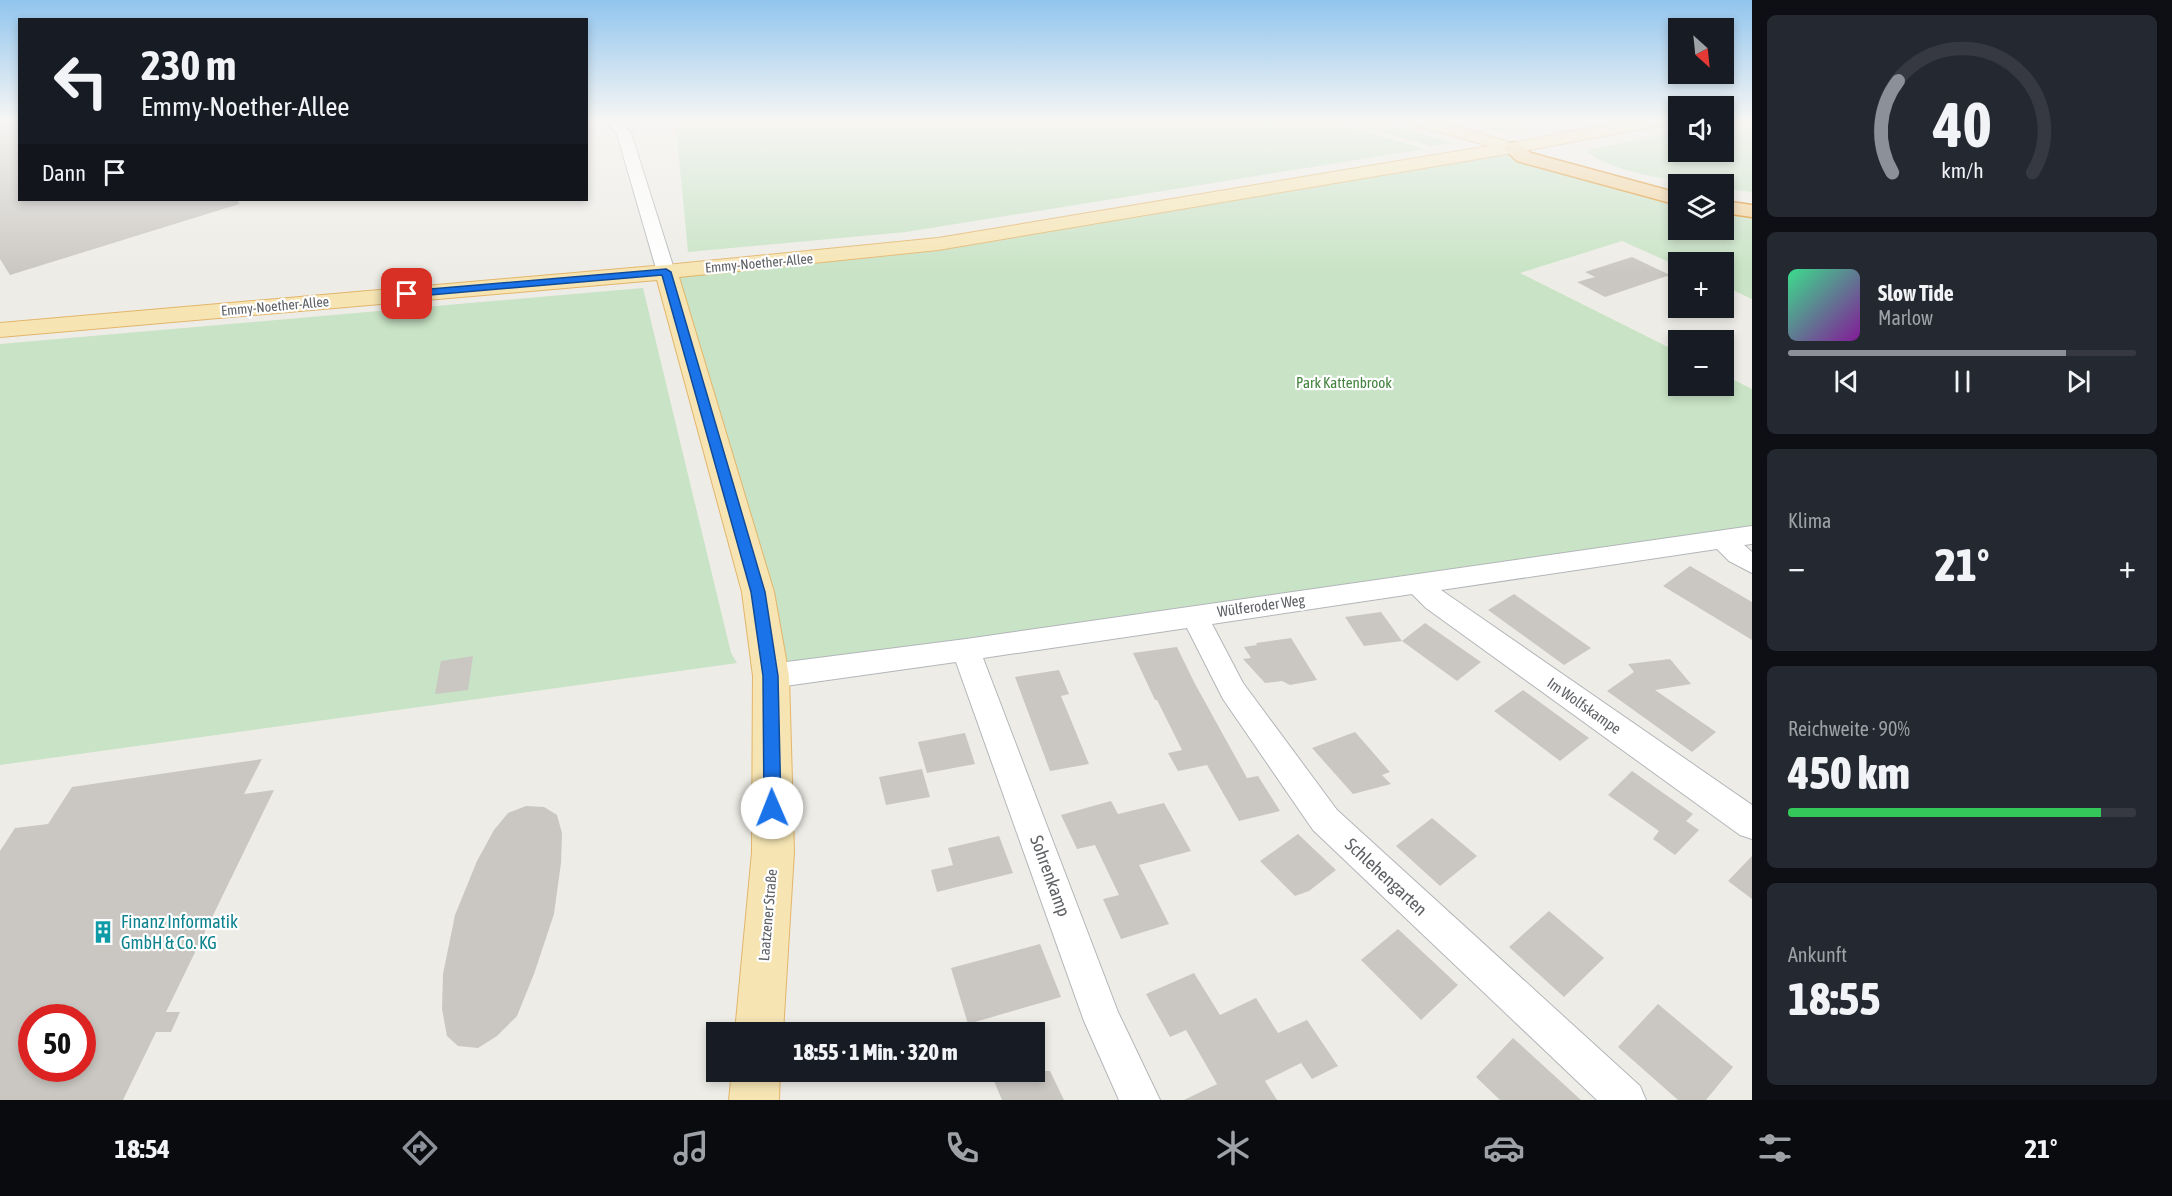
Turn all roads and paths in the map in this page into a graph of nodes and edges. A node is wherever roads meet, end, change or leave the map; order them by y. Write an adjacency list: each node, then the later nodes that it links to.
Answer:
1 (636, 171): 11 (street)
2 (1373, 171): 11 (main road, Emmy-Noether-Allee)
3 (1577, 171): 6 (highway)
4 (1617, 171): 5 (highway)
5 (1668, 185)
6 (1668, 196)
7 (1734, 197): 8 (highway)
8 (1752, 199)
9 (1734, 208): 10 (highway)
10 (1752, 211)
11 (666, 272): 12 (main road, Emmy-Noether-Allee); 19 (main road, Laatzener Straße)
12 (0, 330)
13 (1752, 535): 14 (street, Wülferoder Weg)
14 (1723, 539): 15 (street); 16 (street, Wülferoder Weg)
15 (1752, 564)
16 (1418, 584): 17 (street, Wülferoder Weg); 20 (street, Im Wolfskampe)
17 (1194, 615): 18 (street, Wülferoder Weg); 25 (street, Schlehengarten)
18 (966, 650): 19 (street, Wülferoder Weg); 24 (street, Sohrenkamp)
19 (771, 676): 21 (main road, Laatzener Straße)
20 (1752, 824)
21 (760, 1022)
22 (755, 1082): 23 (main road)
23 (754, 1100)
24 (1140, 1100)
25 (1626, 1100)

